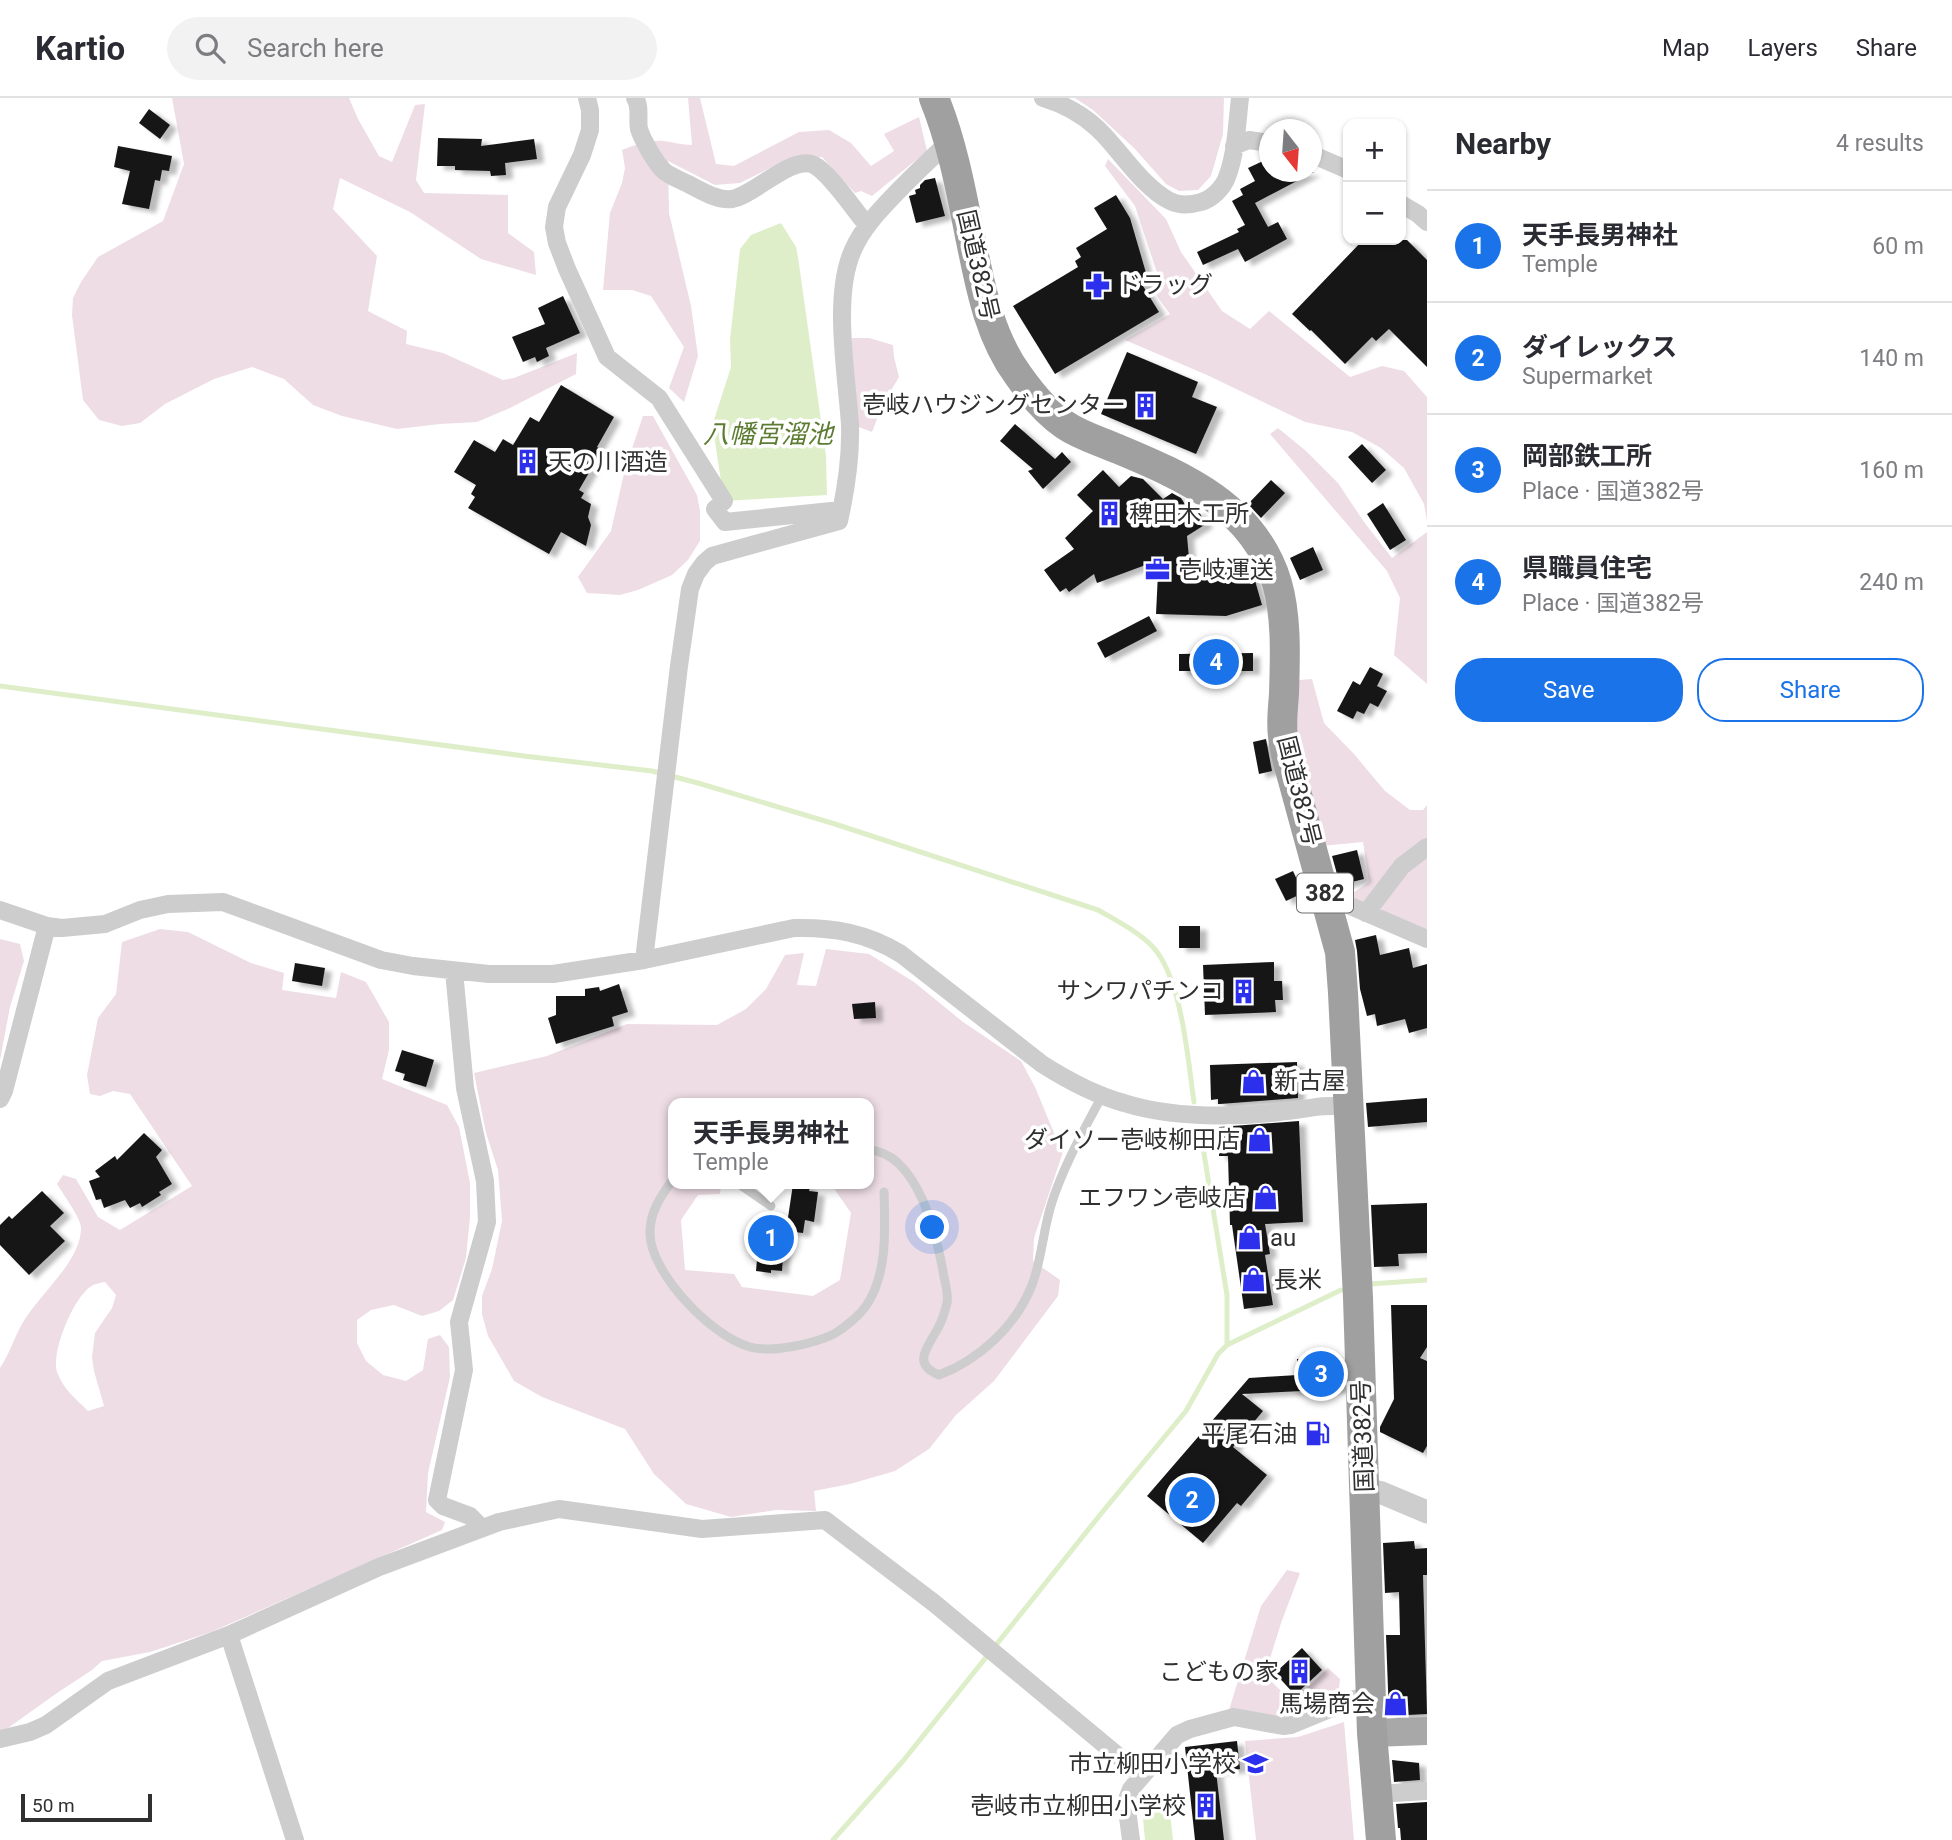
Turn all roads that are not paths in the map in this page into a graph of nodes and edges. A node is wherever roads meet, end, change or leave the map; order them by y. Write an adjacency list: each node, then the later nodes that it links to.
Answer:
1 (587, 98): 14 (street)
2 (635, 98): 13 (street)
3 (934, 98): 6 (highway, 国道382号 / 382)
4 (1043, 98): 8 (street)
5 (1240, 98): 8 (street)
6 (948, 142): 13 (street); 16 (highway, 国道382号 / 382)
7 (1259, 142): 8 (street)
8 (1234, 146)
9 (1322, 159): 10 (street)
10 (1343, 168)
11 (1406, 207): 12 (street)
12 (1427, 222)
13 (867, 225): 14 (street)
14 (841, 510): 21 (street)
15 (1427, 847): 18 (street)
16 (1325, 895): 18 (street); 25 (highway, 国道382号 / 382)
17 (0, 910): 19 (street)
18 (1366, 912): 20 (street)
19 (47, 926): 22 (street); 24 (street)
20 (1427, 939)
21 (644, 960): 22 (street); 23 (street)
22 (454, 971): 33 (street)
23 (1101, 1096): 25 (street); 26 (lane)
24 (0, 1099)
25 (1349, 1105): 31 (highway, 国道382号 / 382)
26 (874, 1150)
27 (668, 1186): 29 (lane)
28 (746, 1189): 30 (lane)
29 (884, 1192)
30 (771, 1206)
31 (1365, 1489): 32 (street); 35 (highway, 国道382号 / 382)
32 (1427, 1512)
33 (482, 1528): 34 (street); 39 (street)
34 (229, 1635): 38 (street); 42 (street)
35 (1371, 1698): 37 (highway, 国道382号 / 382); 39 (street)
36 (1427, 1731): 37 (main road)
37 (1372, 1733): 41 (highway, 国道382号 / 382)
38 (0, 1739)
39 (1141, 1775): 43 (street)
40 (1427, 1791): 41 (street)
41 (1376, 1794): 44 (highway, 国道382号 / 382)
42 (295, 1840)
43 (1131, 1840)
44 (1381, 1840)

